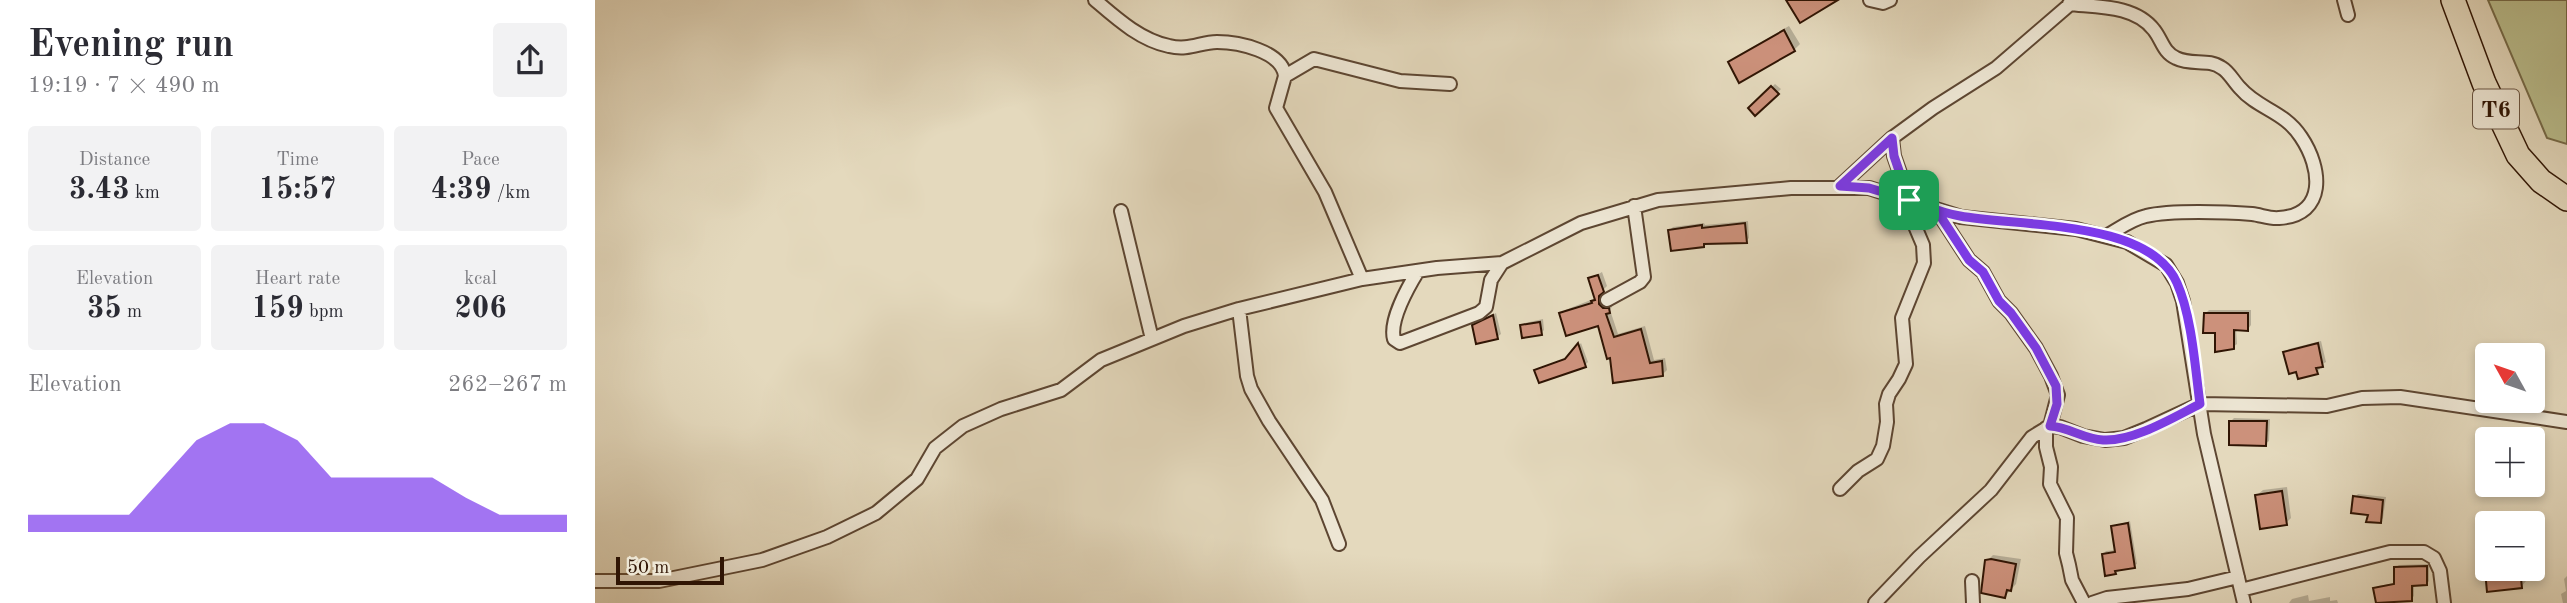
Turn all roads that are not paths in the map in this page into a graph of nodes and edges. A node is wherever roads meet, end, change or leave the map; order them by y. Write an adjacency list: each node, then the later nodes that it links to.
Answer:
1 (1095, 0): 8 (street)
2 (1870, 0): 3 (street)
3 (1891, 0)
4 (2344, 0): 7 (street)
5 (2453, 0): 12 (highway, T6)
6 (2072, 2): 10 (street); 17 (street)
7 (2348, 15)
8 (1285, 76): 9 (street); 20 (street)
9 (1450, 84)
10 (1892, 138): 11 (street); 13 (street)
11 (1840, 186): 13 (street); 14 (street)
12 (2567, 199)
13 (1909, 200): 16 (street); 27 (street)
14 (1634, 206): 18 (street); 21 (street)
15 (1121, 211): 23 (street)
16 (1937, 211): 17 (street); 26 (street)
17 (2108, 235): 24 (street)
18 (1502, 263): 19 (street); 19 (street)
19 (1418, 271): 20 (street)
20 (1361, 279): 22 (street)
21 (1607, 300)
22 (1240, 309): 23 (street); 28 (street)
23 (1152, 339): 29 (street)
24 (2200, 404): 25 (street); 26 (street); 31 (street)
25 (2567, 422)
26 (2048, 427): 32 (street); 34 (street)
27 (1840, 489)
28 (1339, 544)
29 (595, 581)
30 (1972, 581): 33 (street)
31 (2241, 590): 35 (street); 36 (street)
32 (1875, 603)
33 (1973, 603)
34 (2084, 603)
35 (2092, 603)
36 (2444, 603)

